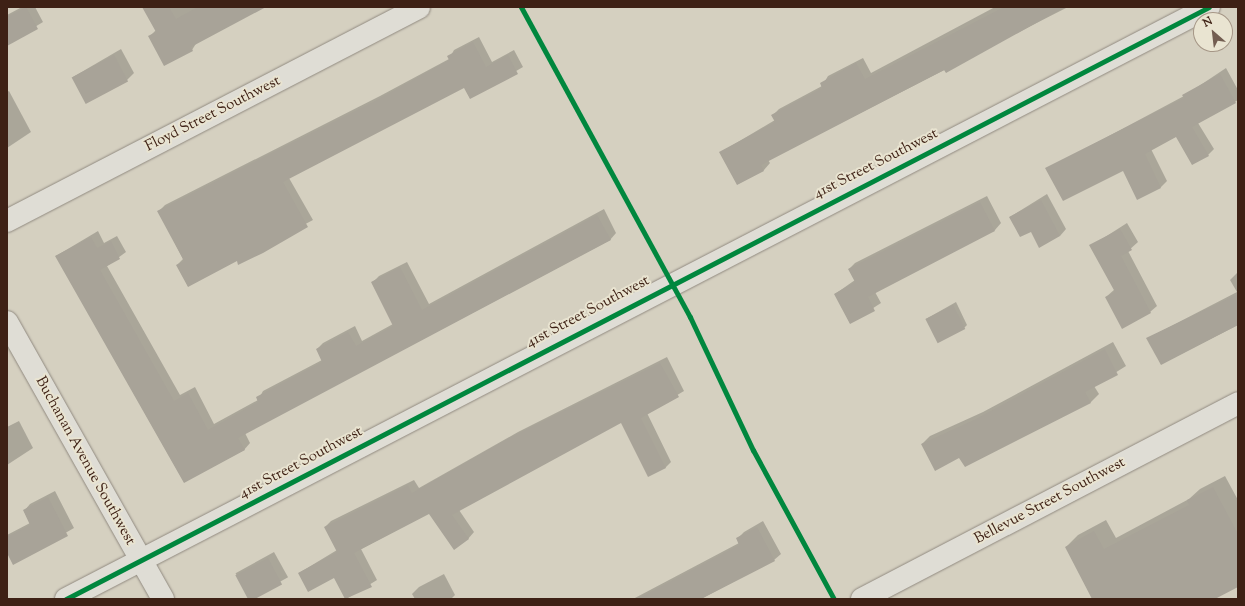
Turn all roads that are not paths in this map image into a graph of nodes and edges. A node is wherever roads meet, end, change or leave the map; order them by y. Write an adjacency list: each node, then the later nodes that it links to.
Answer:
1 (419, 7): 3 (street, Floyd Street Southwest)
2 (1208, 7): 6 (street, 41st Street Southwest)
3 (7, 221)
4 (7, 322): 6 (street, Buchanan Avenue Southwest)
5 (1238, 403): 9 (street, Bellevue Street Southwest)
6 (141, 560): 7 (street, 41st Street Southwest); 8 (street, Buchanan Avenue Southwest)
7 (66, 599)
8 (163, 599)
9 (862, 599)

